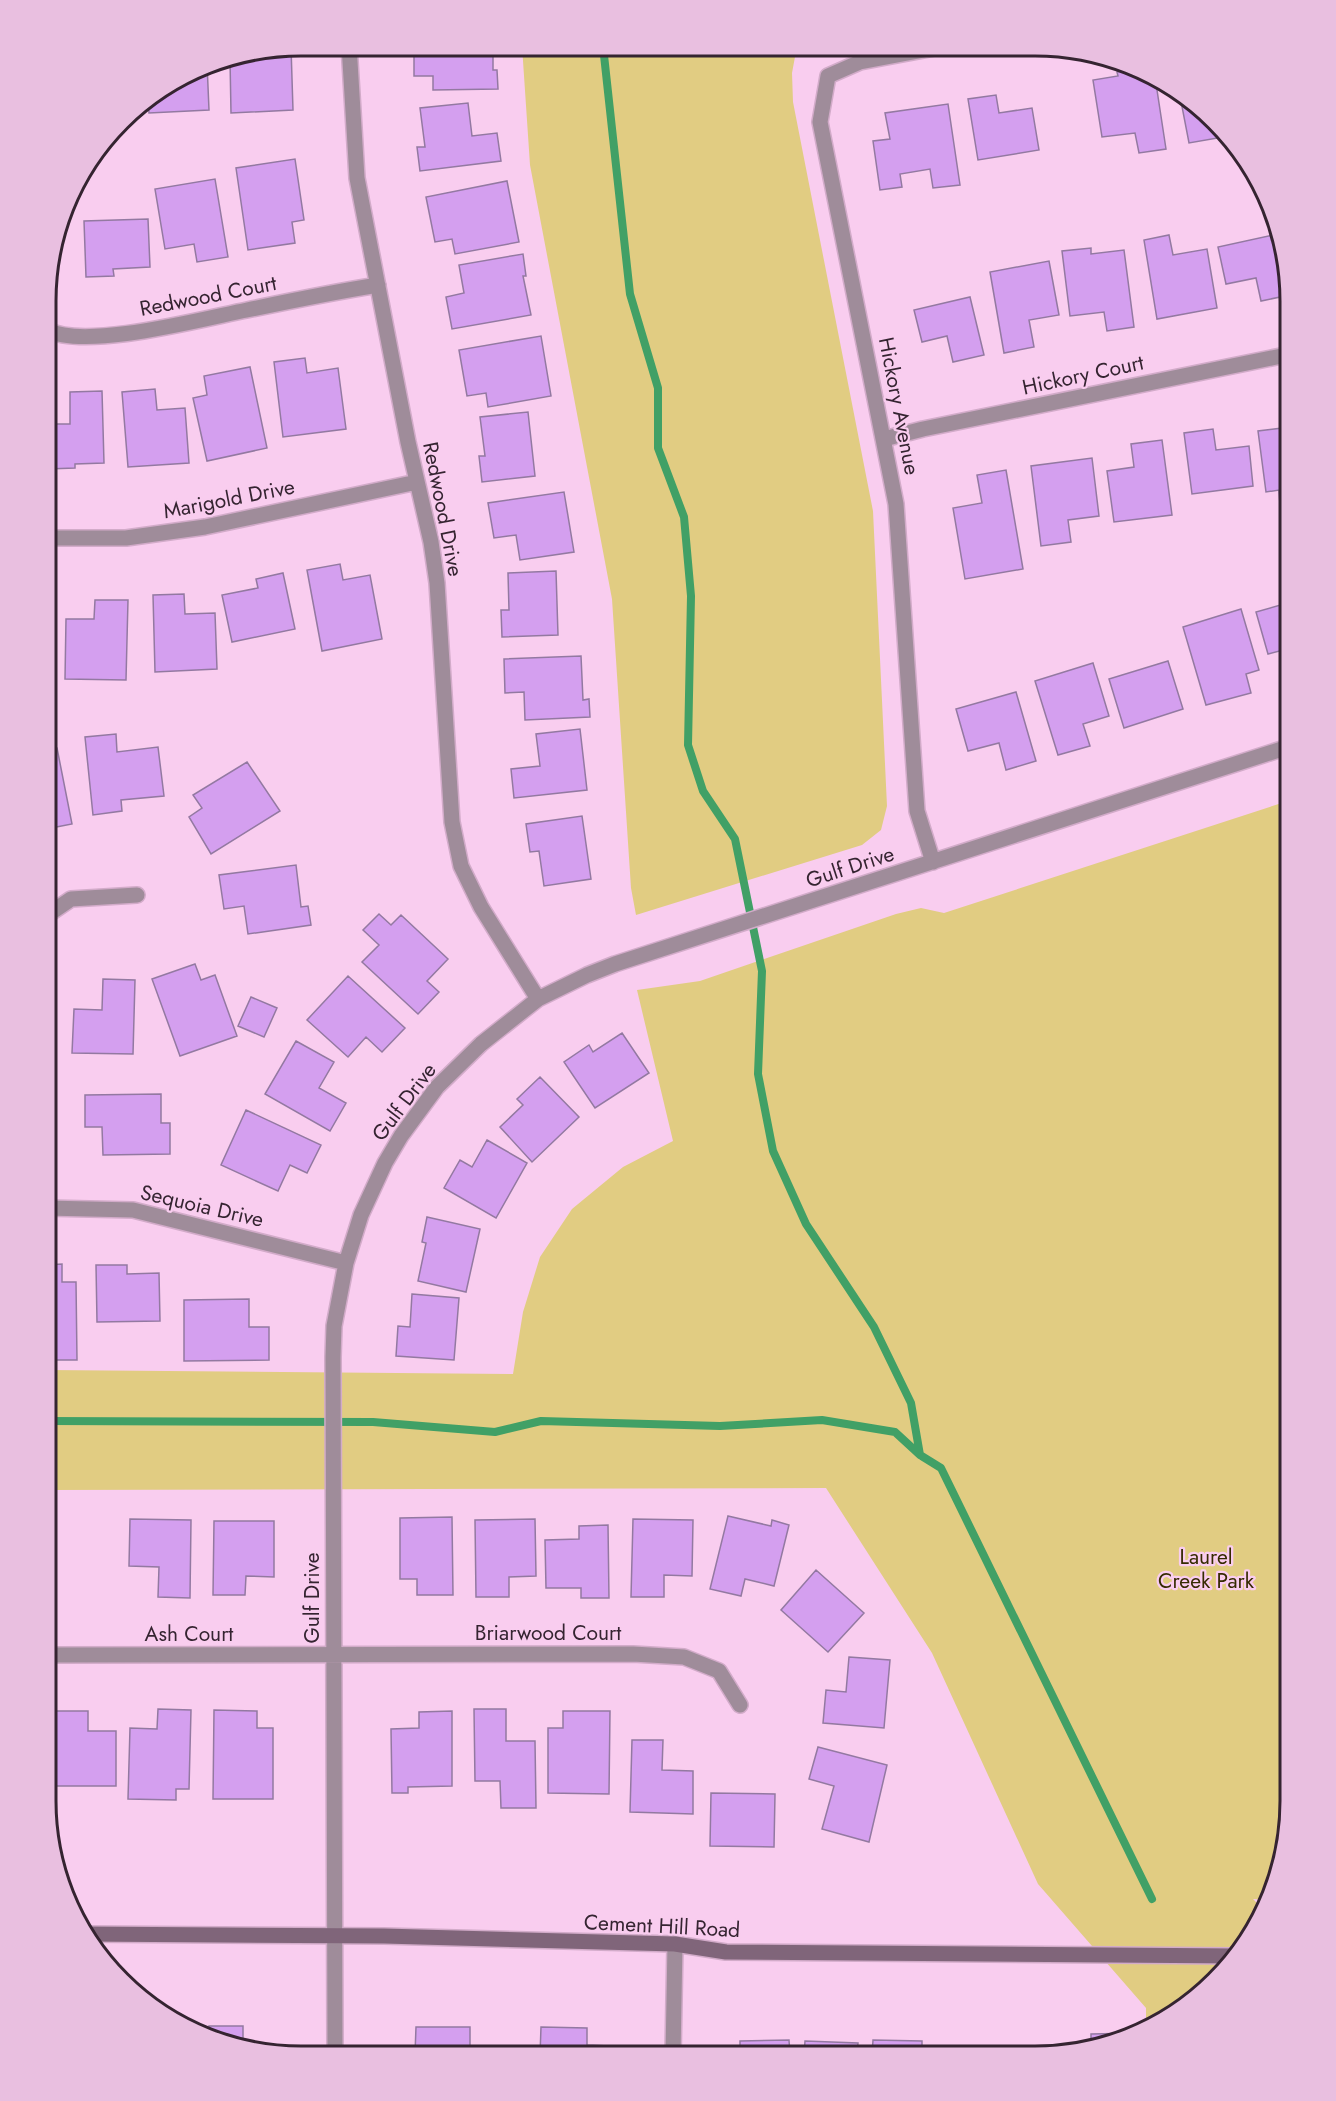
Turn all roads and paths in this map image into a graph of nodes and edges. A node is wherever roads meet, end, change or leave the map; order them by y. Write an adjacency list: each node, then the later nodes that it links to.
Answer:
1 (350, 56): 3 (street, Redwood Drive)
2 (892, 56): 6 (street, Hickory Avenue)
3 (378, 285): 4 (street, Redwood Court); 7 (street, Redwood Drive)
4 (56, 334)
5 (1280, 356): 6 (street, Hickory Court)
6 (884, 439): 10 (street, Hickory Avenue)
7 (417, 482): 8 (street, Marigold Drive); 13 (street, Redwood Drive)
8 (56, 538)
9 (1280, 750): 10 (street, Gulf Drive)
10 (933, 862): 13 (street, Gulf Drive)
11 (137, 895): 12 (street)
12 (56, 909)
13 (538, 999): 15 (street, Gulf Drive)
14 (56, 1208): 15 (street, Sequoia Drive)
15 (346, 1263): 17 (street, Gulf Drive)
16 (56, 1654): 17 (street, Ash Court)
17 (334, 1655): 18 (street, Briarwood Court); 20 (street, Gulf Drive)
18 (740, 1705)
19 (95, 1934): 20 (street, Cement Hill Road)
20 (334, 1936): 21 (street, Cement Hill Road); 23 (street, Gulf Drive)
21 (675, 1944): 22 (street, Cement Hill Road); 24 (street)
22 (1225, 1956)
23 (335, 2046)
24 (673, 2046)

